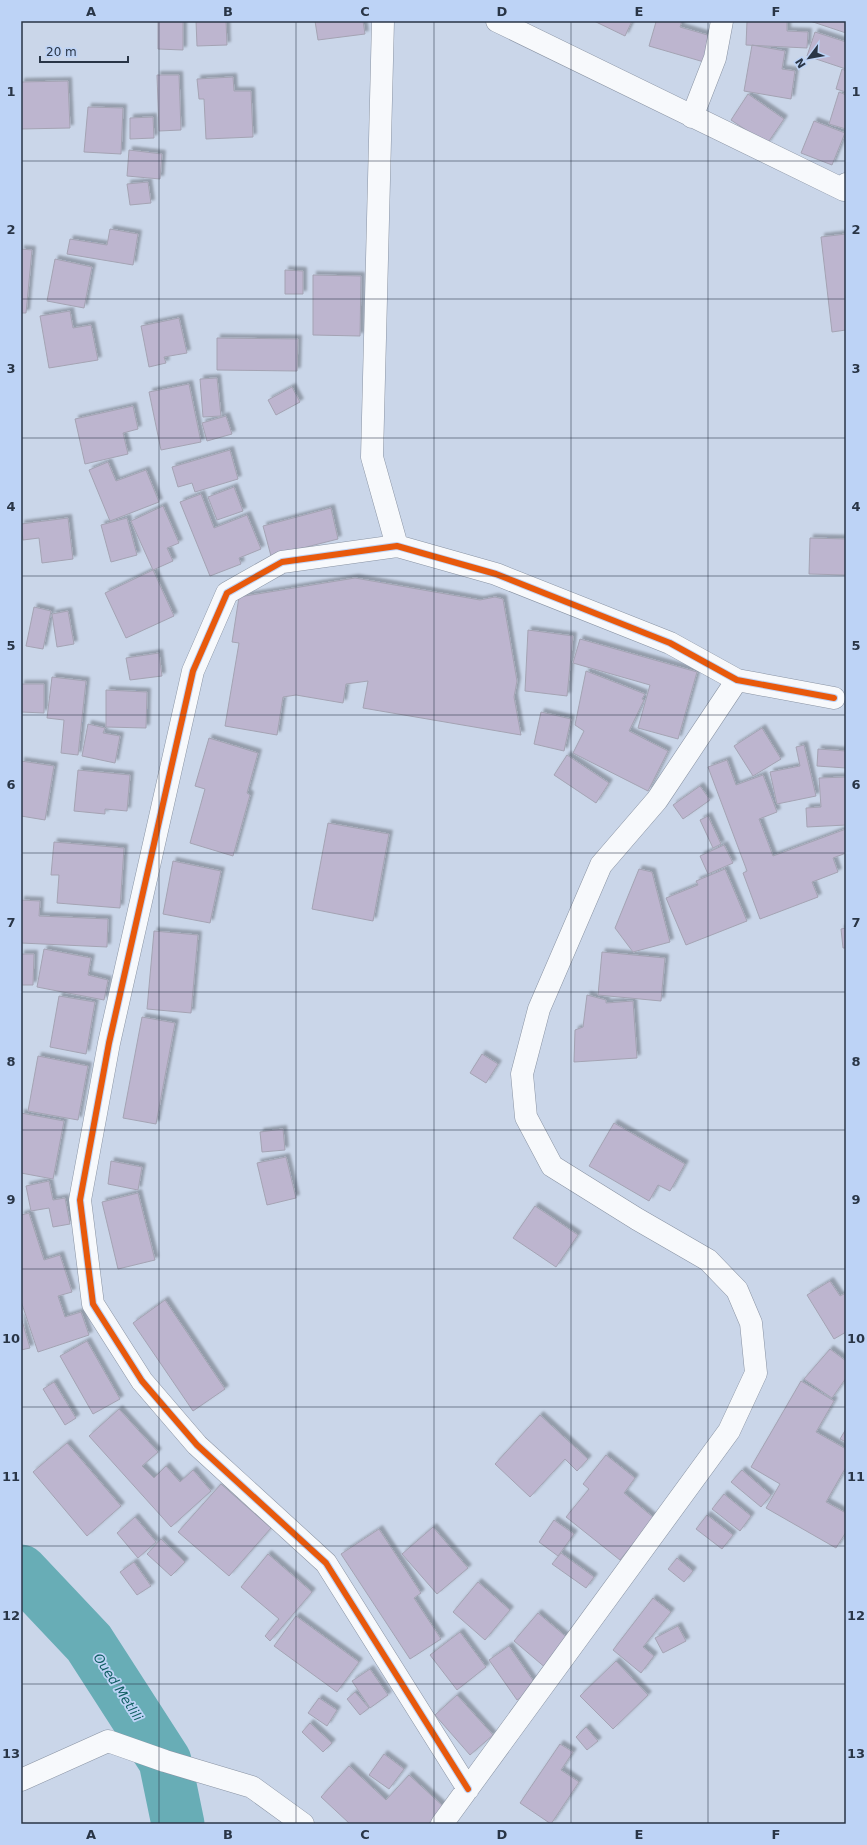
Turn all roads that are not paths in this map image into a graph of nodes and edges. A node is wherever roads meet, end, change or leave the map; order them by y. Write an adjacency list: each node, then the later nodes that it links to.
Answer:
1 (383, 21): 6 (street)
2 (497, 21): 4 (street)
3 (722, 21): 4 (street)
4 (692, 117): 5 (street)
5 (845, 189)
6 (397, 546): 7 (street); 10 (street)
7 (737, 680): 8 (street); 10 (street)
8 (834, 698)
9 (21, 1780): 11 (street)
10 (468, 1790): 12 (street)
11 (303, 1824)
12 (442, 1824)

